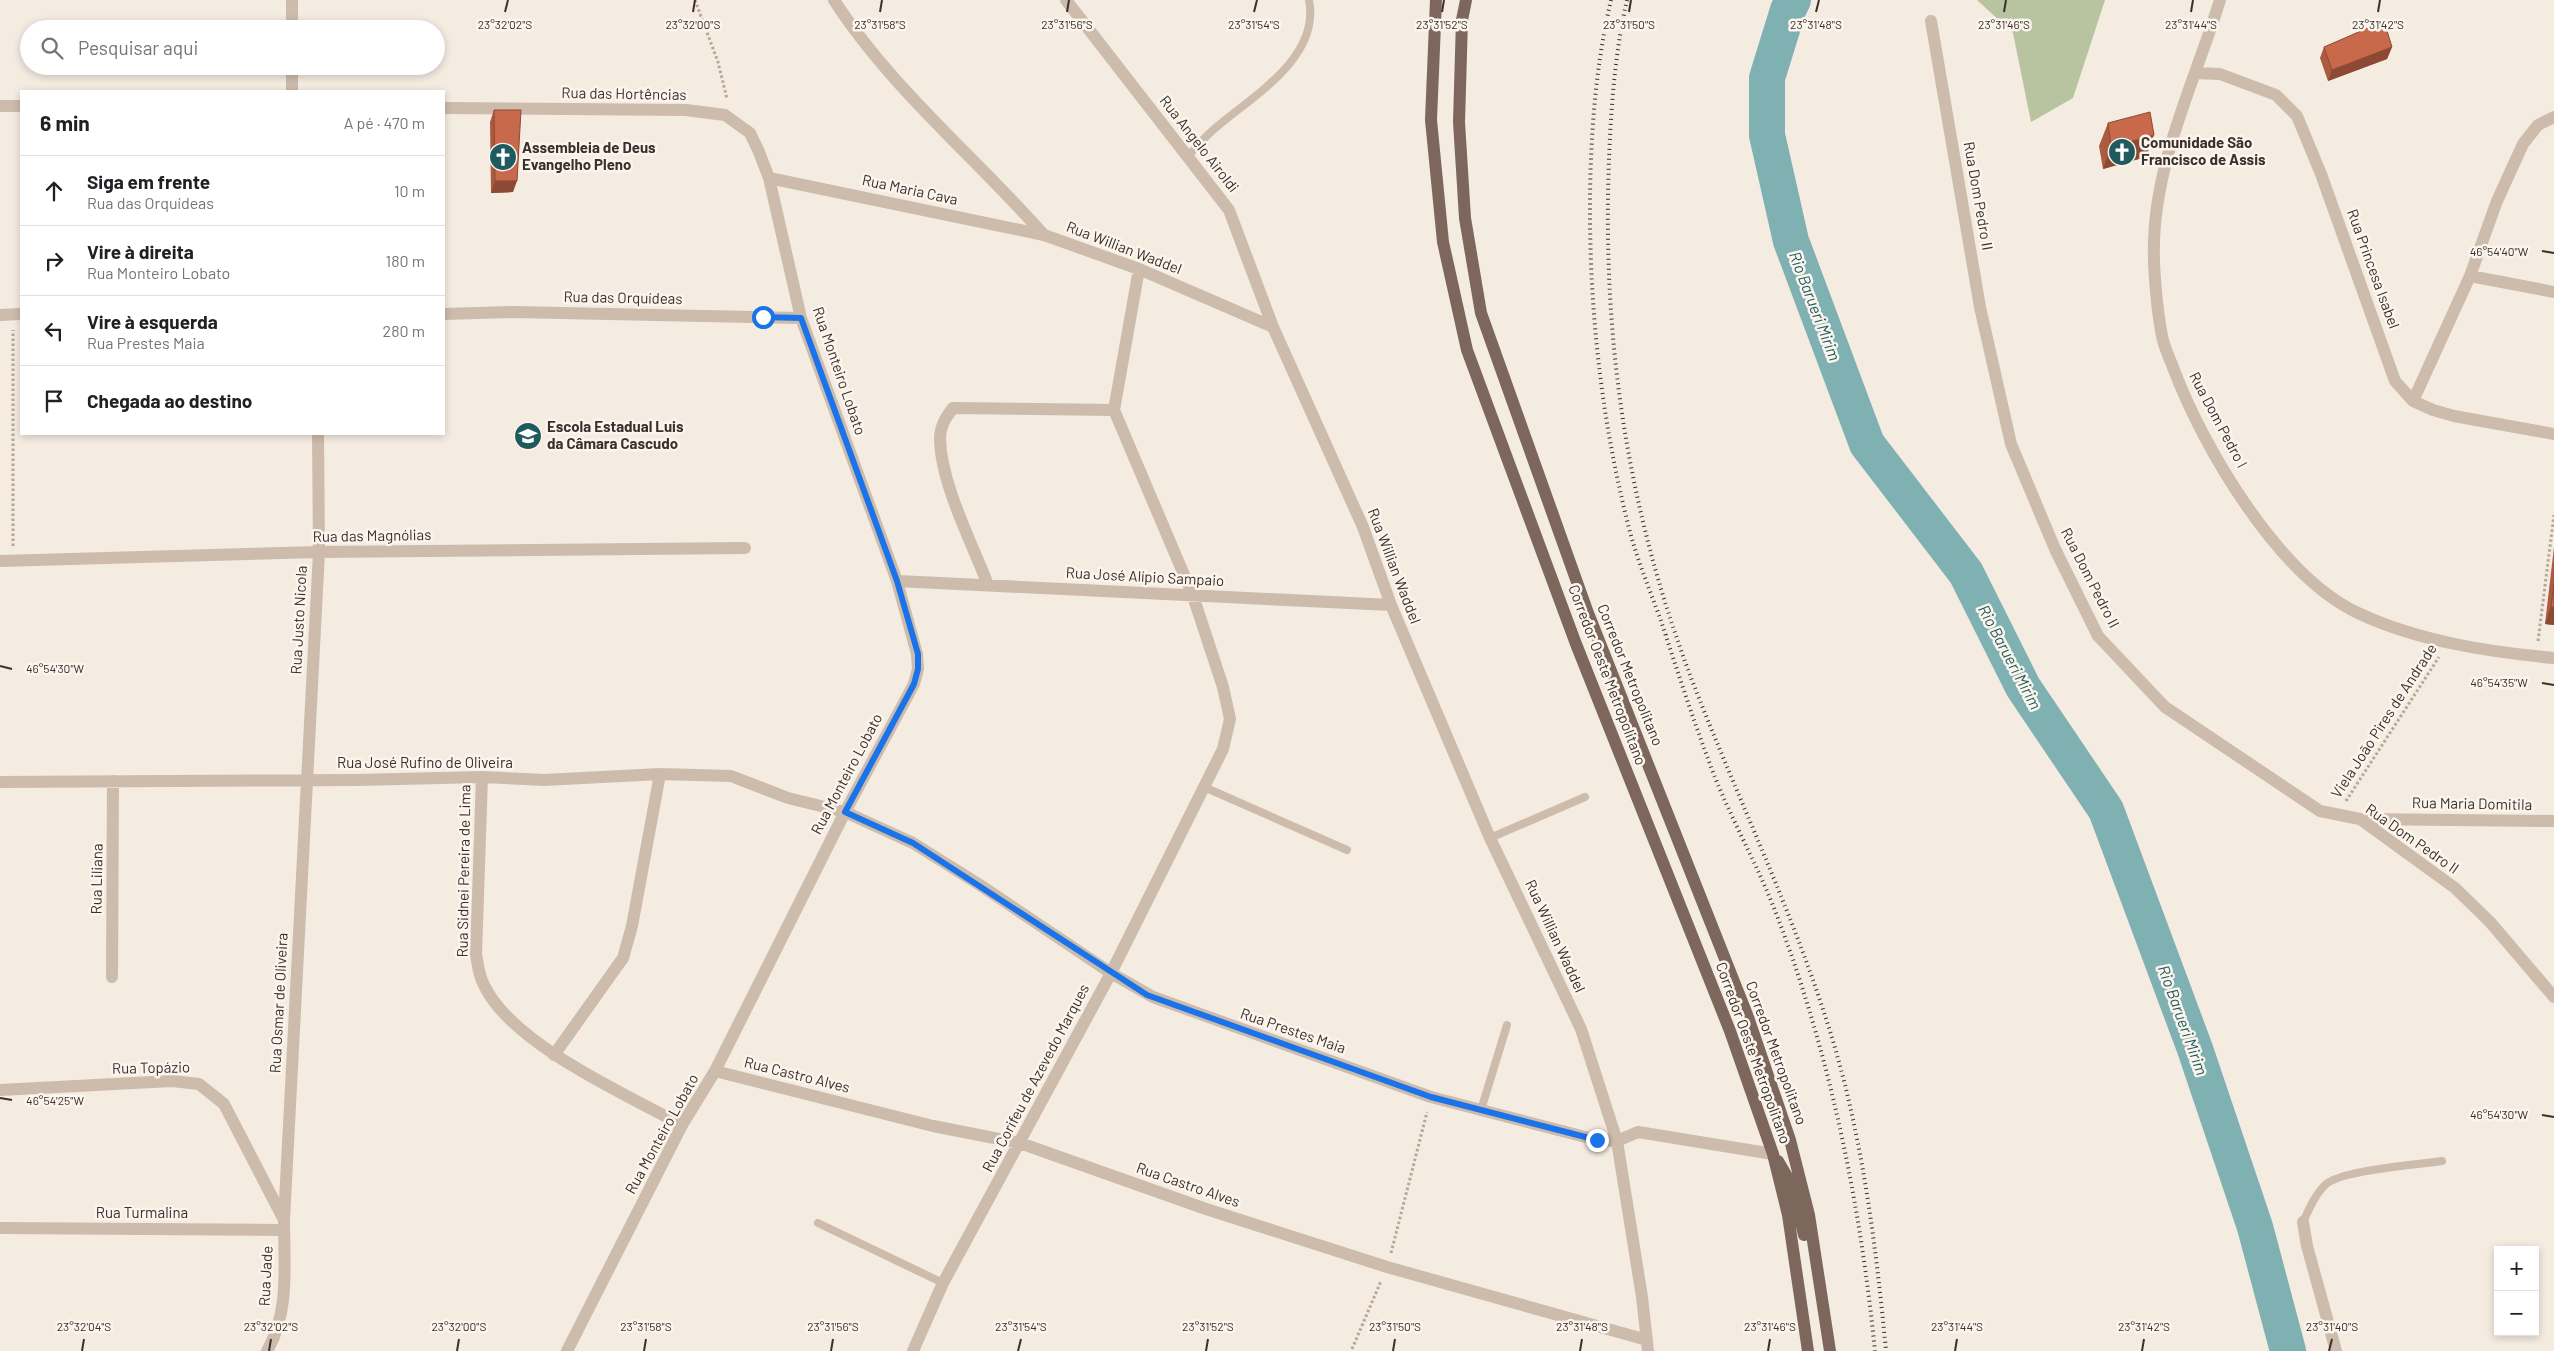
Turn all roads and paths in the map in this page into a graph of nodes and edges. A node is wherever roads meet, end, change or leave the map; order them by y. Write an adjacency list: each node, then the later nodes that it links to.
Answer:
1 (292, 0): 9 (street)
2 (695, 0): 17 (path)
3 (834, 0): 21 (street, Rua Willian Waddel)
4 (1066, 0): 19 (street, Rua Angelo Airoldi)
5 (1309, 0): 19 (lane)
6 (1436, 0): 69 (main road, Corredor Oeste Metropolitano)
7 (1466, 0): 77 (main road, Corredor Metropolitano)
8 (2220, 0): 11 (street, Rua Dom Pedro I)
9 (292, 20)
10 (1931, 21): 52 (street, Rua Dom Pedro II)
11 (2195, 73): 29 (street, Rua Princesa Isabel); 41 (street, Rua Dom Pedro I)
12 (292, 75): 13 (street)
13 (292, 90)
14 (0, 106): 15 (street)
15 (20, 106)
16 (445, 108): 17 (street, Rua das Hortências)
17 (725, 115): 20 (street, Rua das Hortências)
18 (2554, 117): 23 (street)
19 (1188, 156): 28 (street, Rua Angelo Airoldi)
20 (769, 178): 21 (street, Rua Maria Cava); 27 (street, Rua Monteiro Lobato)
21 (1044, 235): 22 (street, Rua Willian Waddel)
22 (1139, 269): 28 (street, Rua Willian Waddel); 30 (street)
23 (2470, 276): 24 (street); 29 (street)
24 (2554, 292)
25 (11, 314): 36 (path)
26 (445, 314): 27 (street, Rua das Orquídeas)
27 (801, 318): 37 (street, Rua Monteiro Lobato)
28 (1273, 327): 40 (street, Rua Willian Waddel)
29 (2412, 401): 31 (street)
30 (1114, 410): 38 (street); 39 (street, Rua Corifeu de Azevedo Marques)
31 (2554, 434)
32 (318, 435): 35 (street, Rua Justo Nicola)
33 (2554, 515): 42 (path)
34 (745, 548): 35 (street, Rua das Magnólias)
35 (319, 552): 36 (street, Rua das Magnólias); 46 (street, Rua Justo Nicola)
36 (6, 561)
37 (897, 581): 38 (street, Rua José Alípio Sampaio); 51 (street, Rua Monteiro Lobato)
38 (988, 585): 39 (street, Rua José Alípio Sampaio)
39 (1193, 596): 40 (street, Rua José Alípio Sampaio); 49 (street, Rua Corifeu de Azevedo Marques)
40 (1391, 605): 55 (street, Rua Willian Waddel)
41 (2449, 642): 42 (street, Rua Dom Pedro I); 52 (path, Viela João Pires de Andrade)
42 (2536, 656): 43 (street, Rua Dom Pedro I)
43 (2554, 658)
44 (660, 774): 45 (street, Rua José Rufino de Oliveira); 51 (street, Rua José Rufino de Oliveira); 61 (street)
45 (482, 777): 46 (street, Rua José Rufino de Oliveira); 61 (street, Rua Sidnei Pereira de Lima)
46 (307, 779): 47 (street, Rua José Rufino de Oliveira); 73 (street, Rua Osmar de Oliveira)
47 (113, 781): 48 (street, Rua José Rufino de Oliveira); 58 (street, Rua Liliana)
48 (0, 782)
49 (1204, 787): 56 (lane); 57 (street, Rua Corifeu de Azevedo Marques)
50 (1585, 797): 55 (lane)
51 (845, 812): 57 (street, Rua Prestes Maia); 62 (street, Rua Monteiro Lobato)
52 (2339, 813): 53 (street, Rua Dom Pedro II)
53 (2360, 819): 54 (street, Rua Maria Domitila); 59 (street, Rua Dom Pedro II)
54 (2554, 821)
55 (1490, 838): 67 (street, Rua Willian Waddel)
56 (1347, 850)
57 (1111, 973): 64 (street, Rua Prestes Maia); 68 (street, Rua Corifeu de Azevedo Marques)
58 (112, 977)
59 (2554, 997)
60 (1507, 1025): 65 (lane)
61 (554, 1055): 66 (street, Rua Sidnei Pereira de Lima)
62 (715, 1071): 66 (street, Rua Monteiro Lobato); 68 (street, Rua Castro Alves)
63 (0, 1090): 73 (street, Rua Topázio)
64 (1431, 1097): 65 (street, Rua Prestes Maia); 75 (path)
65 (1481, 1110): 67 (street, Rua Prestes Maia)
66 (682, 1125): 81 (street, Rua Monteiro Lobato)
67 (1617, 1141): 69 (street, Rua Prestes Maia); 78 (street, Rua Willian Waddel)
68 (1020, 1143): 75 (street, Rua Castro Alves); 76 (street, Rua Corifeu de Azevedo Marques)
69 (1773, 1154): 77 (main road); 83 (main road, Corredor Oeste Metropolitano)
70 (2442, 1161): 71 (lane)
71 (2303, 1222): 85 (street)
72 (818, 1223): 76 (lane)
73 (284, 1225): 74 (street, Rua Turmalina); 80 (street, Rua Jade)
74 (0, 1228)
75 (1387, 1267): 78 (street, Rua Castro Alves); 79 (path)
76 (943, 1283): 82 (street, Rua Corifeu de Azevedo Marques)
77 (1821, 1290): 84 (main road, Corredor Metropolitano)
78 (1648, 1345)
79 (1352, 1349)
80 (267, 1351)
81 (567, 1351)
82 (913, 1351)
83 (1808, 1351)
84 (1830, 1351)
85 (2336, 1351)

